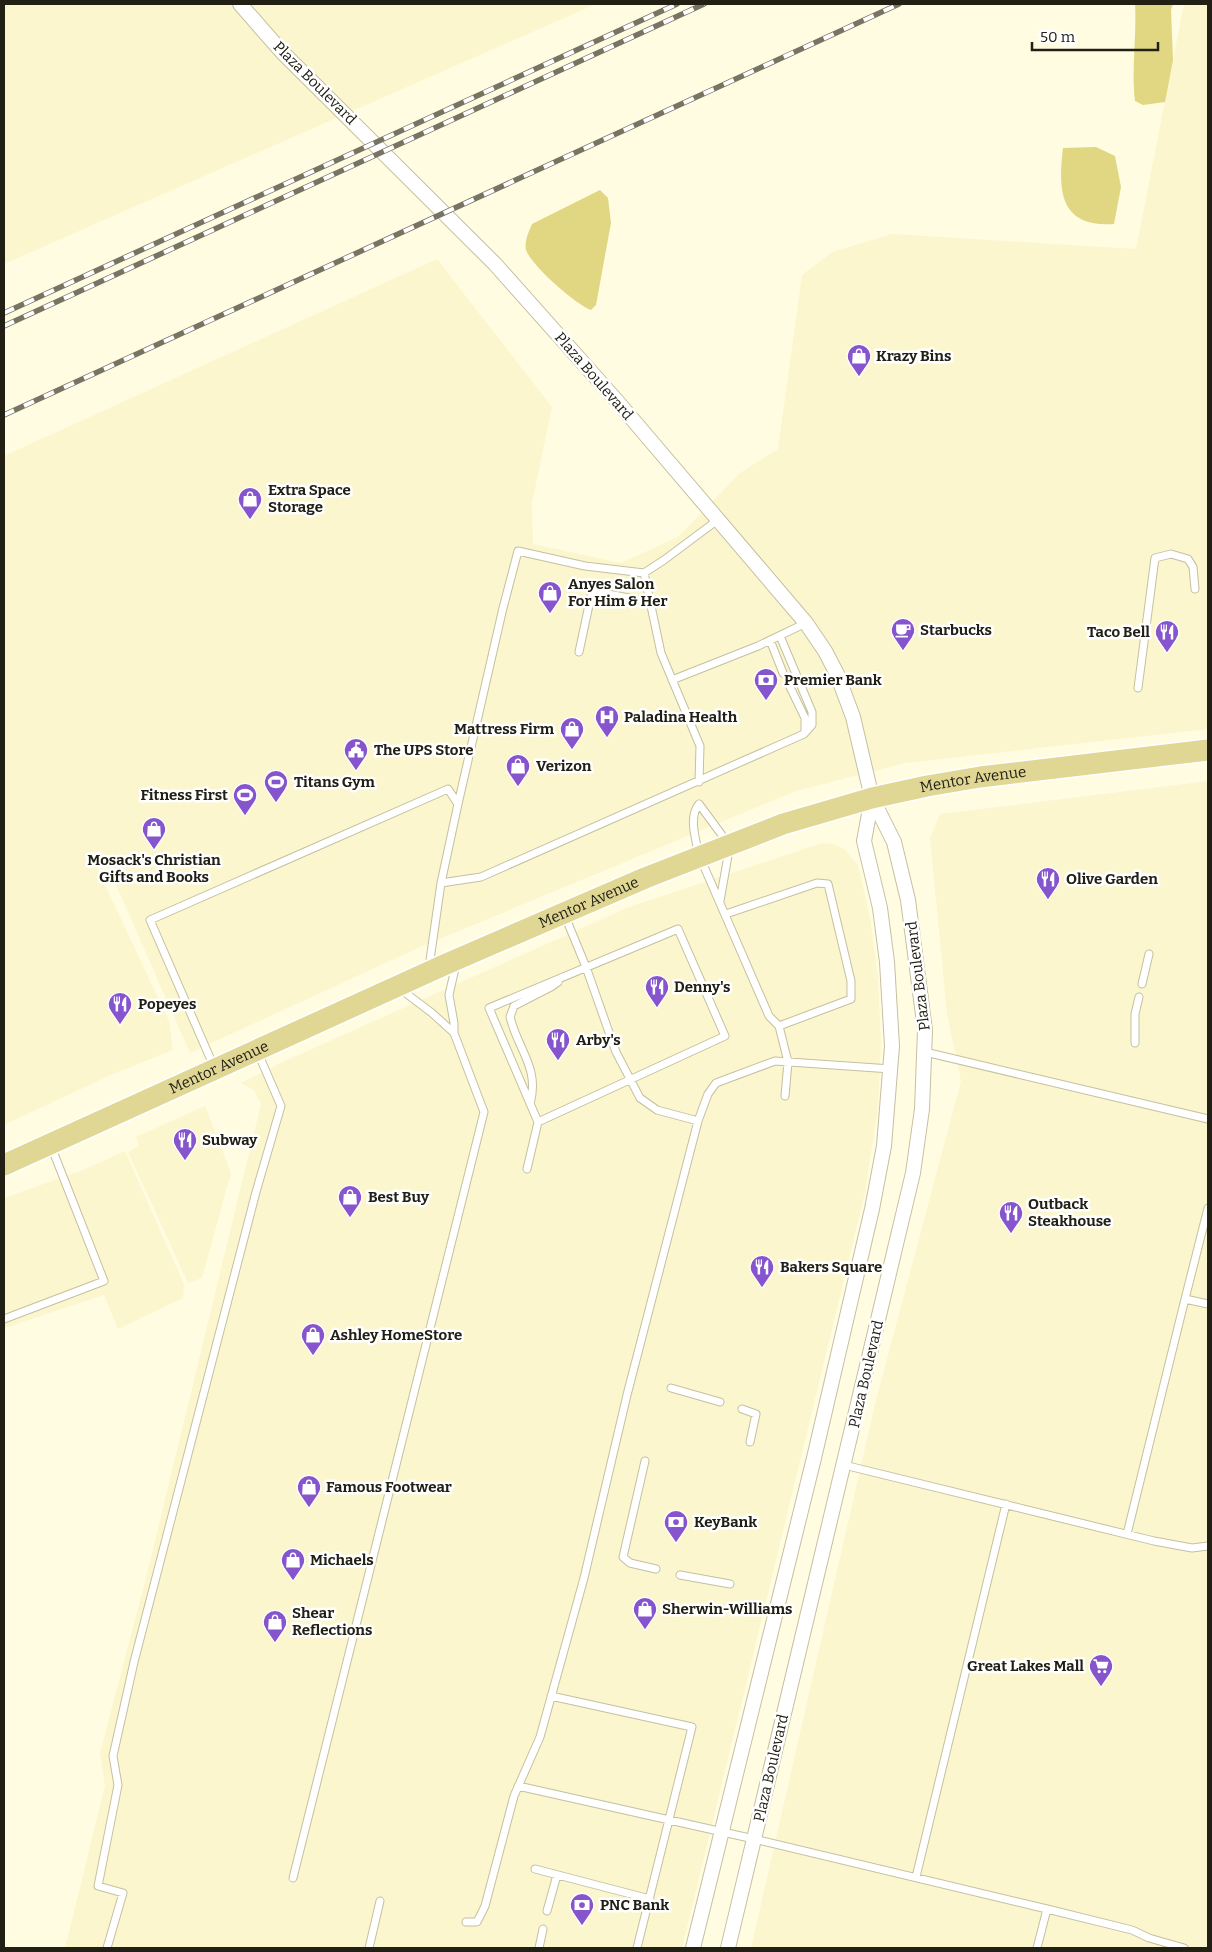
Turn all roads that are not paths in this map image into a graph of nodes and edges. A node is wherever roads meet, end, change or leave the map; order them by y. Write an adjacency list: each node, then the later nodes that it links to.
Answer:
1 (240, 4): 2 (street, Plaza Boulevard)
2 (719, 519): 3 (lane); 6 (street, Plaza Boulevard)
3 (644, 573): 5 (lane); 18 (lane)
4 (1195, 589): 13 (lane)
5 (650, 602): 9 (lane); 11 (lane)
6 (806, 624): 7 (lane); 17 (street, Plaza Boulevard)
7 (780, 636): 8 (lane); 14 (lane)
8 (770, 640): 10 (lane); 11 (lane)
9 (579, 652)
10 (783, 673)
11 (672, 680): 16 (lane)
12 (790, 687): 14 (lane)
13 (1138, 688)
14 (804, 734): 16 (lane)
15 (1208, 750): 17 (main road, Mentor Avenue)
16 (699, 782): 21 (lane)
17 (872, 798): 19 (main road, Mentor Avenue); 37 (street, Plaza Boulevard); 39 (street, Plaza Boulevard)
18 (458, 804): 21 (lane); 40 (lane)
19 (730, 843): 20 (main road, Mentor Avenue); 20 (lane); 22 (lane)
20 (699, 855): 22 (lane); 23 (main road, Mentor Avenue)
21 (441, 883): 28 (lane)
22 (720, 901): 24 (lane)
23 (564, 913): 26 (main road, Mentor Avenue); 27 (lane)
24 (726, 914): 33 (lane); 33 (lane)
25 (1149, 954): 30 (lane)
26 (458, 959): 28 (main road, Mentor Avenue); 34 (lane)
27 (586, 967): 29 (lane); 41 (lane); 41 (lane)
28 (429, 972): 31 (main road, Mentor Avenue)
29 (563, 976): 43 (lane); 43 (lane)
30 (1142, 984)
31 (397, 986): 34 (lane); 36 (main road, Mentor Avenue)
32 (1138, 997): 35 (lane)
33 (779, 1026): 38 (lane)
34 (454, 1033): 74 (lane)
35 (1135, 1043)
36 (257, 1051): 40 (main road, Mentor Avenue); 81 (lane)
37 (925, 1052): 44 (lane); 59 (street, Plaza Boulevard)
38 (788, 1062): 39 (lane); 42 (lane); 45 (lane)
39 (891, 1069): 69 (street, Plaza Boulevard)
40 (215, 1070): 47 (main road, Mentor Avenue)
41 (629, 1079): 45 (lane); 46 (lane)
42 (785, 1096)
43 (530, 1104): 46 (lane)
44 (1208, 1119)
45 (698, 1120): 66 (lane)
46 (538, 1122): 49 (lane)
47 (50, 1144): 48 (main road, Mentor Avenue); 53 (lane)
48 (4, 1165)
49 (527, 1170)
50 (1208, 1208): 51 (lane)
51 (1185, 1299): 52 (lane); 61 (lane)
52 (1208, 1304)
53 (4, 1319)
54 (671, 1388): 55 (lane)
55 (720, 1402)
56 (742, 1408): 57 (lane)
57 (750, 1442)
58 (645, 1461): 63 (lane)
59 (844, 1465): 60 (lane); 70 (street, Plaza Boulevard)
60 (1006, 1504): 61 (lane); 73 (lane)
61 (1127, 1534): 62 (lane)
62 (1208, 1546)
63 (656, 1569)
64 (680, 1575): 65 (lane)
65 (730, 1584)
66 (551, 1696): 67 (lane); 68 (lane)
67 (518, 1786): 68 (lane); 79 (lane)
68 (670, 1821): 69 (lane); 75 (lane)
69 (723, 1832): 70 (lane); 85 (street, Plaza Boulevard)
70 (754, 1839): 73 (lane); 86 (street, Plaza Boulevard)
71 (535, 1869): 72 (lane)
72 (557, 1875): 75 (lane); 78 (lane)
73 (916, 1877): 77 (lane)
74 (293, 1878)
75 (650, 1899): 84 (lane)
76 (380, 1900): 82 (lane)
77 (1047, 1909): 87 (lane); 88 (lane)
78 (548, 1911)
79 (466, 1922)
80 (543, 1929): 83 (lane)
81 (107, 1948)
82 (369, 1948)
83 (539, 1948)
84 (637, 1948)
85 (694, 1948)
86 (728, 1948)
87 (1037, 1948)
88 (1184, 1948)

